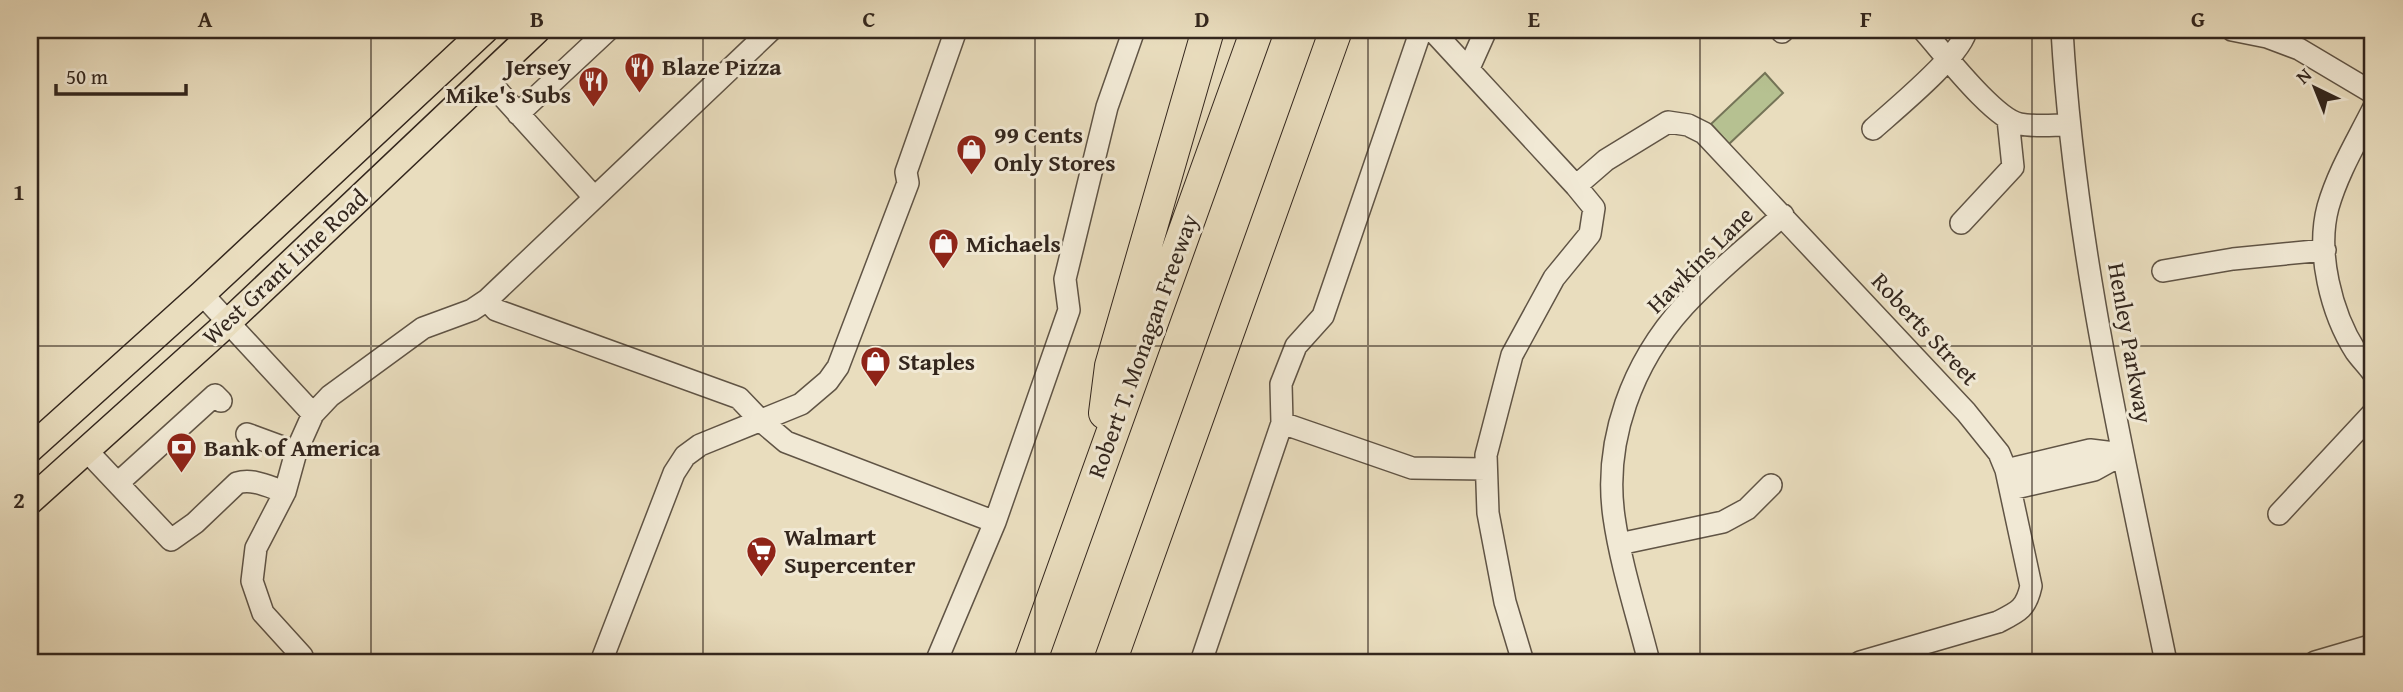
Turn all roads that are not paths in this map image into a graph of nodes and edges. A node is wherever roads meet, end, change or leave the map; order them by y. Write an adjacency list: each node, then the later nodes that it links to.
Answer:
1 (485, 30): 32 (main road, West Grant Line Road)
2 (537, 30): 19 (main road, West Grant Line Road)
3 (608, 30): 22 (street)
4 (956, 30): 39 (street)
5 (1134, 30): 54 (street)
6 (1208, 30): 47 (highway)
7 (1257, 30): 47 (highway, Robert T. Monagan Freeway)
8 (1421, 30): 40 (street)
9 (1432, 30): 18 (street)
10 (1486, 30): 18 (street)
11 (1923, 30): 17 (street)
12 (1966, 30): 17 (street)
13 (2062, 30): 24 (street, Henley Parkway)
14 (2232, 30): 20 (street)
15 (1336, 31): 61 (highway)
16 (761, 33): 27 (street)
17 (1949, 59): 23 (street); 25 (street)
18 (1469, 68): 26 (street)
19 (486, 78): 22 (street); 34 (main road, West Grant Line Road)
20 (2373, 93)
21 (2373, 110): 30 (street)
22 (518, 114): 27 (street)
23 (2008, 120): 24 (street); 29 (street)
24 (2069, 125): 45 (street, Henley Parkway)
25 (1873, 129)
26 (1576, 186): 28 (street, Roberts Street); 46 (street)
27 (594, 197): 33 (street)
28 (1783, 215): 48 (street, Roberts Street); 55 (street, Hawkins Lane)
29 (1961, 223)
30 (2325, 250): 31 (street); 35 (street)
31 (2163, 271)
32 (202, 295): 34 (street); 42 (main road, West Grant Line Road)
33 (486, 300): 38 (street); 39 (street)
34 (228, 322): 38 (street); 43 (main road, West Grant Line Road)
35 (2373, 373)
36 (221, 401): 49 (street)
37 (2373, 413): 53 (street)
38 (313, 414): 44 (street)
39 (760, 421): 54 (street); 58 (street)
40 (1282, 422): 46 (street); 62 (street)
41 (247, 433): 44 (street)
42 (30, 449)
43 (87, 451): 49 (street); 52 (main road, West Grant Line Road)
44 (296, 452): 51 (street)
45 (2123, 453): 48 (street); 66 (street, Henley Parkway)
46 (1486, 469): 63 (street)
47 (1096, 478): 60 (highway, Robert T. Monagan Freeway)
48 (2009, 479): 65 (street, Roberts Street)
49 (118, 483): 51 (street)
50 (1771, 485): 55 (street)
51 (285, 492): 57 (street)
52 (30, 501)
53 (2279, 514)
54 (995, 522): 59 (street)
55 (1619, 544): 64 (street, Hawkins Lane)
56 (2373, 645): 67 (street)
57 (304, 662)
58 (601, 662)
59 (936, 662)
60 (1030, 662)
61 (1110, 662)
62 (1201, 662)
63 (1523, 662)
64 (1649, 662)
65 (1860, 662)
66 (2166, 662)
67 (2315, 662)

